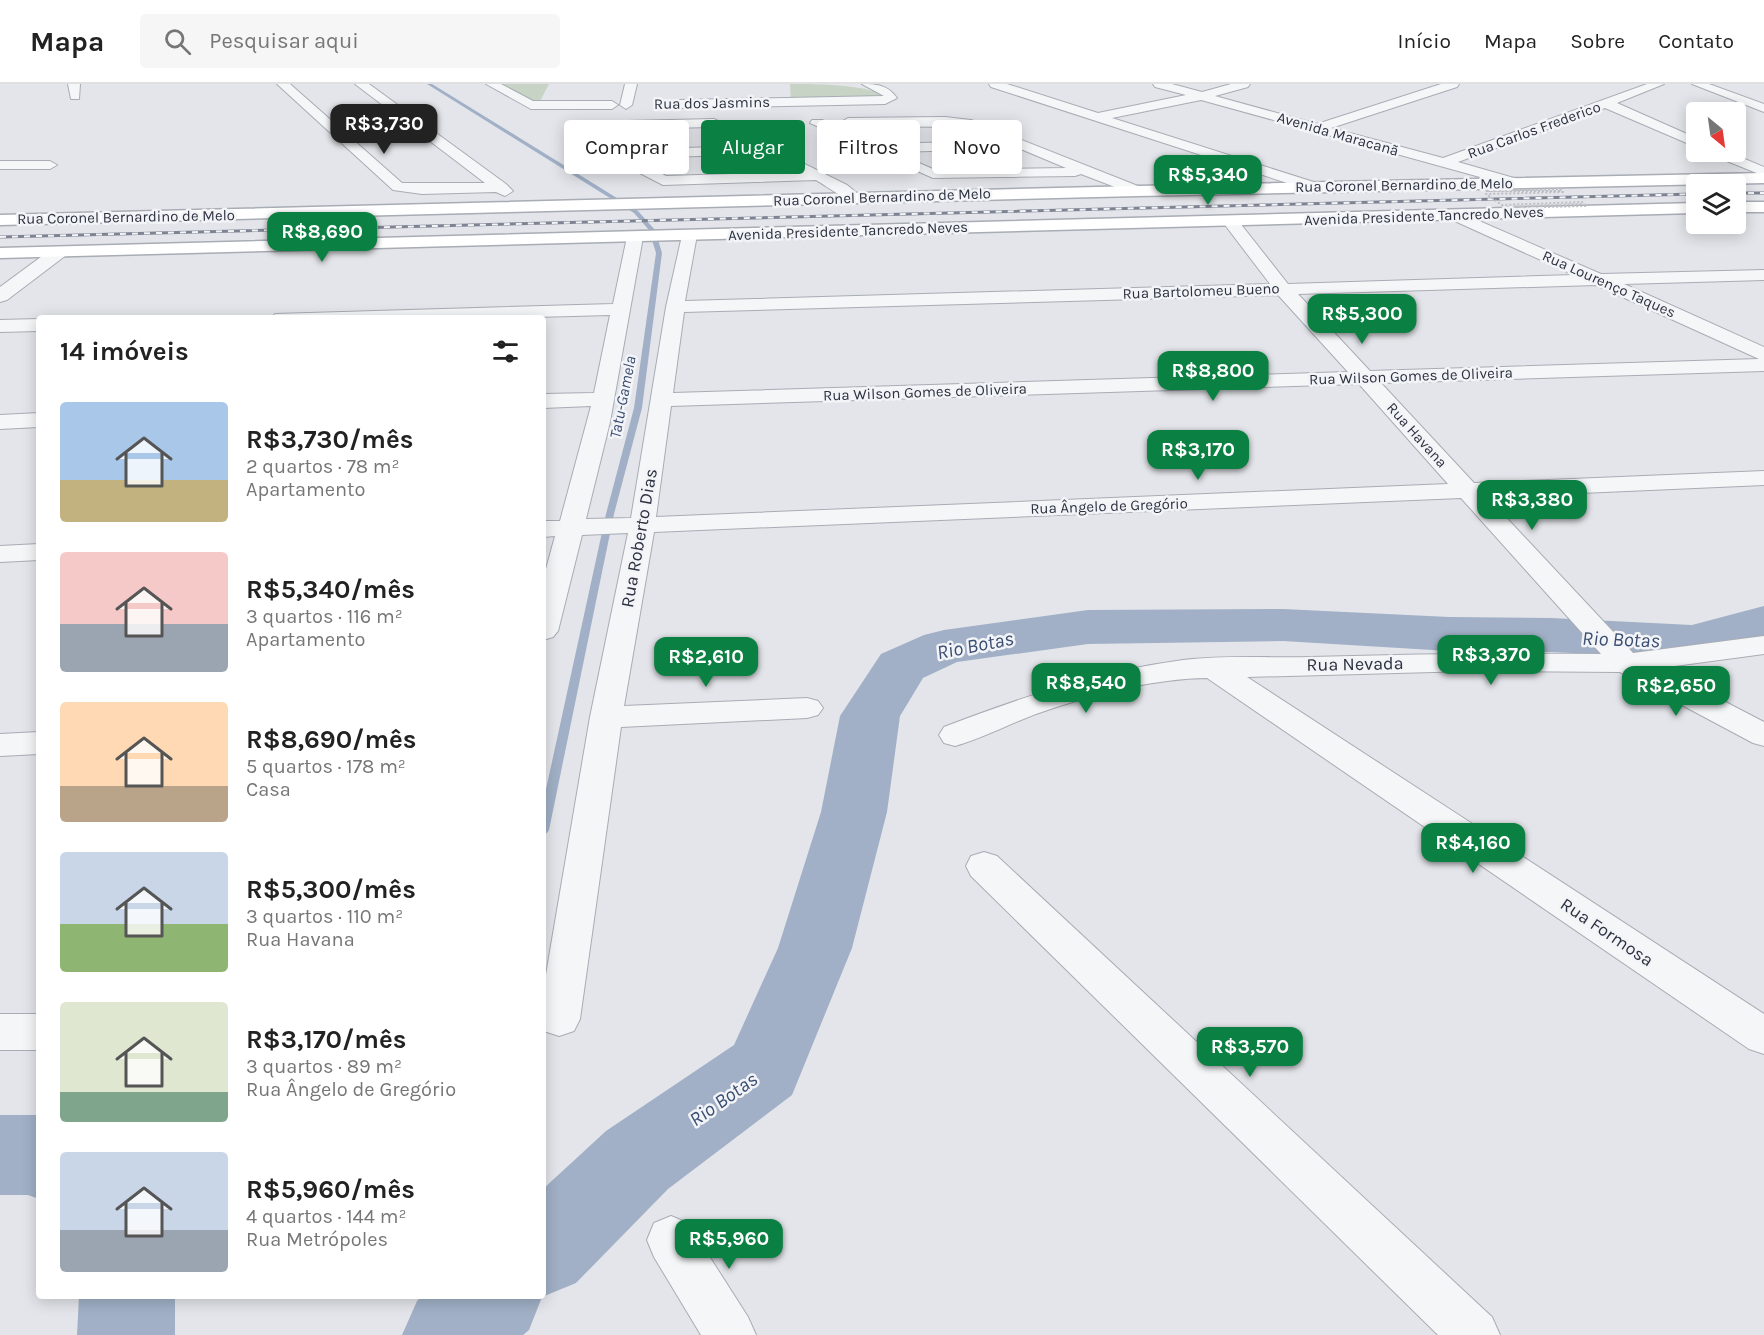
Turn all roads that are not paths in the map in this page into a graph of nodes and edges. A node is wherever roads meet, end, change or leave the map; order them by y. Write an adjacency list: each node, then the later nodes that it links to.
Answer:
1 (283, 84): 35 (street)
2 (361, 84): 35 (street)
3 (492, 84): 16 (street)
4 (631, 84): 16 (street)
5 (868, 84): 14 (street, Rua dos Jasmins)
6 (995, 84): 18 (street)
7 (1159, 84): 13 (street, Avenida Maracanã)
8 (1245, 84): 13 (street)
9 (1453, 84): 19 (street)
10 (1658, 84): 15 (street, Rua Carlos Frederico)
11 (1698, 84): 17 (street)
12 (548, 91): 16 (street)
13 (1201, 96): 18 (street); 19 (street, Avenida Maracanã)
14 (672, 104)
15 (1605, 104): 20 (street); 23 (street, Rua Carlos Frederico)
16 (540, 106)
17 (1764, 108)
18 (1097, 117): 34 (street)
19 (1317, 128): 23 (street, Avenida Maracanã)
20 (1686, 139)
21 (1022, 145): 28 (street)
22 (1740, 162): 29 (street)
23 (1443, 163): 33 (street, Avenida Maracanã)
24 (0, 165): 25 (street)
25 (50, 165)
26 (805, 169): 31 (street)
27 (920, 170): 28 (street)
28 (1089, 172): 36 (street)
29 (1764, 172)
30 (650, 174): 31 (street)
31 (818, 176): 37 (street)
32 (1764, 178): 33 (main road, Rua Coronel Bernardino de Melo)
33 (1516, 183): 34 (main road, Rua Coronel Bernardino de Melo)
34 (1315, 187): 36 (main road, Rua Coronel Bernardino de Melo)
35 (501, 188): 38 (street)
36 (1138, 191): 37 (main road, Rua Coronel Bernardino de Melo)
37 (849, 193): 38 (main road, Rua Coronel Bernardino de Melo)
38 (525, 207): 43 (main road, Rua Coronel Bernardino de Melo)
39 (1746, 207): 40 (main road)
40 (1764, 207)
41 (1686, 208): 42 (main road, Avenida Presidente Tancredo Neves)
42 (1454, 215): 44 (main road, Avenida Presidente Tancredo Neves); 50 (street, Rua Lourenço Taques)
43 (0, 220)
44 (1230, 221): 45 (main road, Avenida Presidente Tancredo Neves); 51 (street, Rua Havana)
45 (686, 235): 46 (main road, Avenida Presidente Tancredo Neves); 53 (street, Rua Roberto Dias)
46 (639, 237): 47 (main road, Avenida Presidente Tancredo Neves); 54 (street)
47 (59, 252): 48 (main road, Avenida Presidente Tancredo Neves); 52 (street)
48 (0, 253)
49 (1764, 274): 50 (street, Rua Bartolomeu Bueno)
50 (1600, 279): 51 (street, Rua Bartolomeu Bueno); 58 (street, Rua Lourenço Taques)
51 (1282, 288): 53 (street, Rua Bartolomeu Bueno); 60 (street, Rua Havana)
52 (0, 296)
53 (675, 307): 62 (street, Rua Roberto Dias)
54 (622, 309): 55 (street); 61 (street)
55 (395, 315)
56 (36, 325): 57 (street)
57 (0, 326)
58 (1764, 354)
59 (1764, 365): 60 (street, Rua Wilson Gomes de Oliveira)
60 (1366, 377): 62 (street, Rua Wilson Gomes de Oliveira); 67 (street, Rua Havana)
61 (603, 399): 63 (street); 69 (street)
62 (662, 400): 68 (street, Rua Roberto Dias)
63 (546, 401)
64 (36, 420): 65 (street)
65 (0, 422)
66 (1764, 478): 67 (street, Rua Ângelo de Gregório)
67 (1467, 492): 68 (street, Rua Ângelo de Gregório); 75 (street, Rua Havana)
68 (638, 526): 69 (street, Rua Ângelo de Gregório); 78 (street, Rua Roberto Dias)
69 (576, 527): 70 (street); 73 (street)
70 (546, 529)
71 (36, 552): 72 (street)
72 (0, 554)
73 (546, 622)
74 (1764, 645): 75 (street, Rua Nevada)
75 (1622, 660): 76 (street, Rua Nevada); 80 (street, Rua Havana)
76 (1211, 667): 79 (street, Rua Nevada); 87 (street, Rua Formosa)
77 (807, 708): 78 (street)
78 (606, 717): 84 (street, Rua Roberto Dias)
79 (955, 735)
80 (1764, 735)
81 (36, 743): 82 (street)
82 (0, 745)
83 (984, 866): 90 (street)
84 (559, 1019)
85 (0, 1032): 86 (street)
86 (36, 1032)
87 (1764, 1036)
88 (671, 1240): 89 (street)
89 (730, 1335)
90 (1474, 1335)

